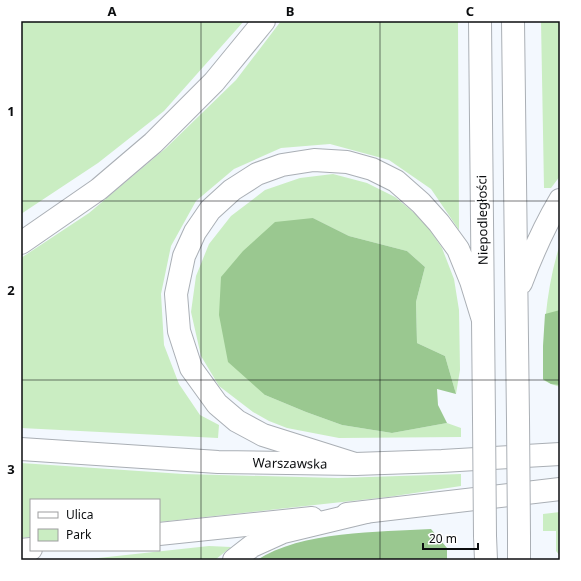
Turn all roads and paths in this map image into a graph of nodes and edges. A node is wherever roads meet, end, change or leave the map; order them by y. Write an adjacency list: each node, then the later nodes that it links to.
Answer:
1 (264, 21): 5 (main road)
2 (480, 21): 7 (main road, Niepodległości)
3 (513, 21): 6 (main road)
4 (560, 200): 6 (main road)
5 (21, 243)
6 (517, 295): 16 (main road, bridge)
7 (483, 320): 10 (main road); 15 (main road, Niepodległości, bridge)
8 (21, 449): 10 (main road, Warszawska)
9 (560, 454): 10 (main road, Warszawska)
10 (355, 464)
11 (560, 489): 12 (main road)
12 (366, 512): 13 (main road); 14 (main road)
13 (160, 534)
14 (234, 560)
15 (486, 560)
16 (519, 560)

